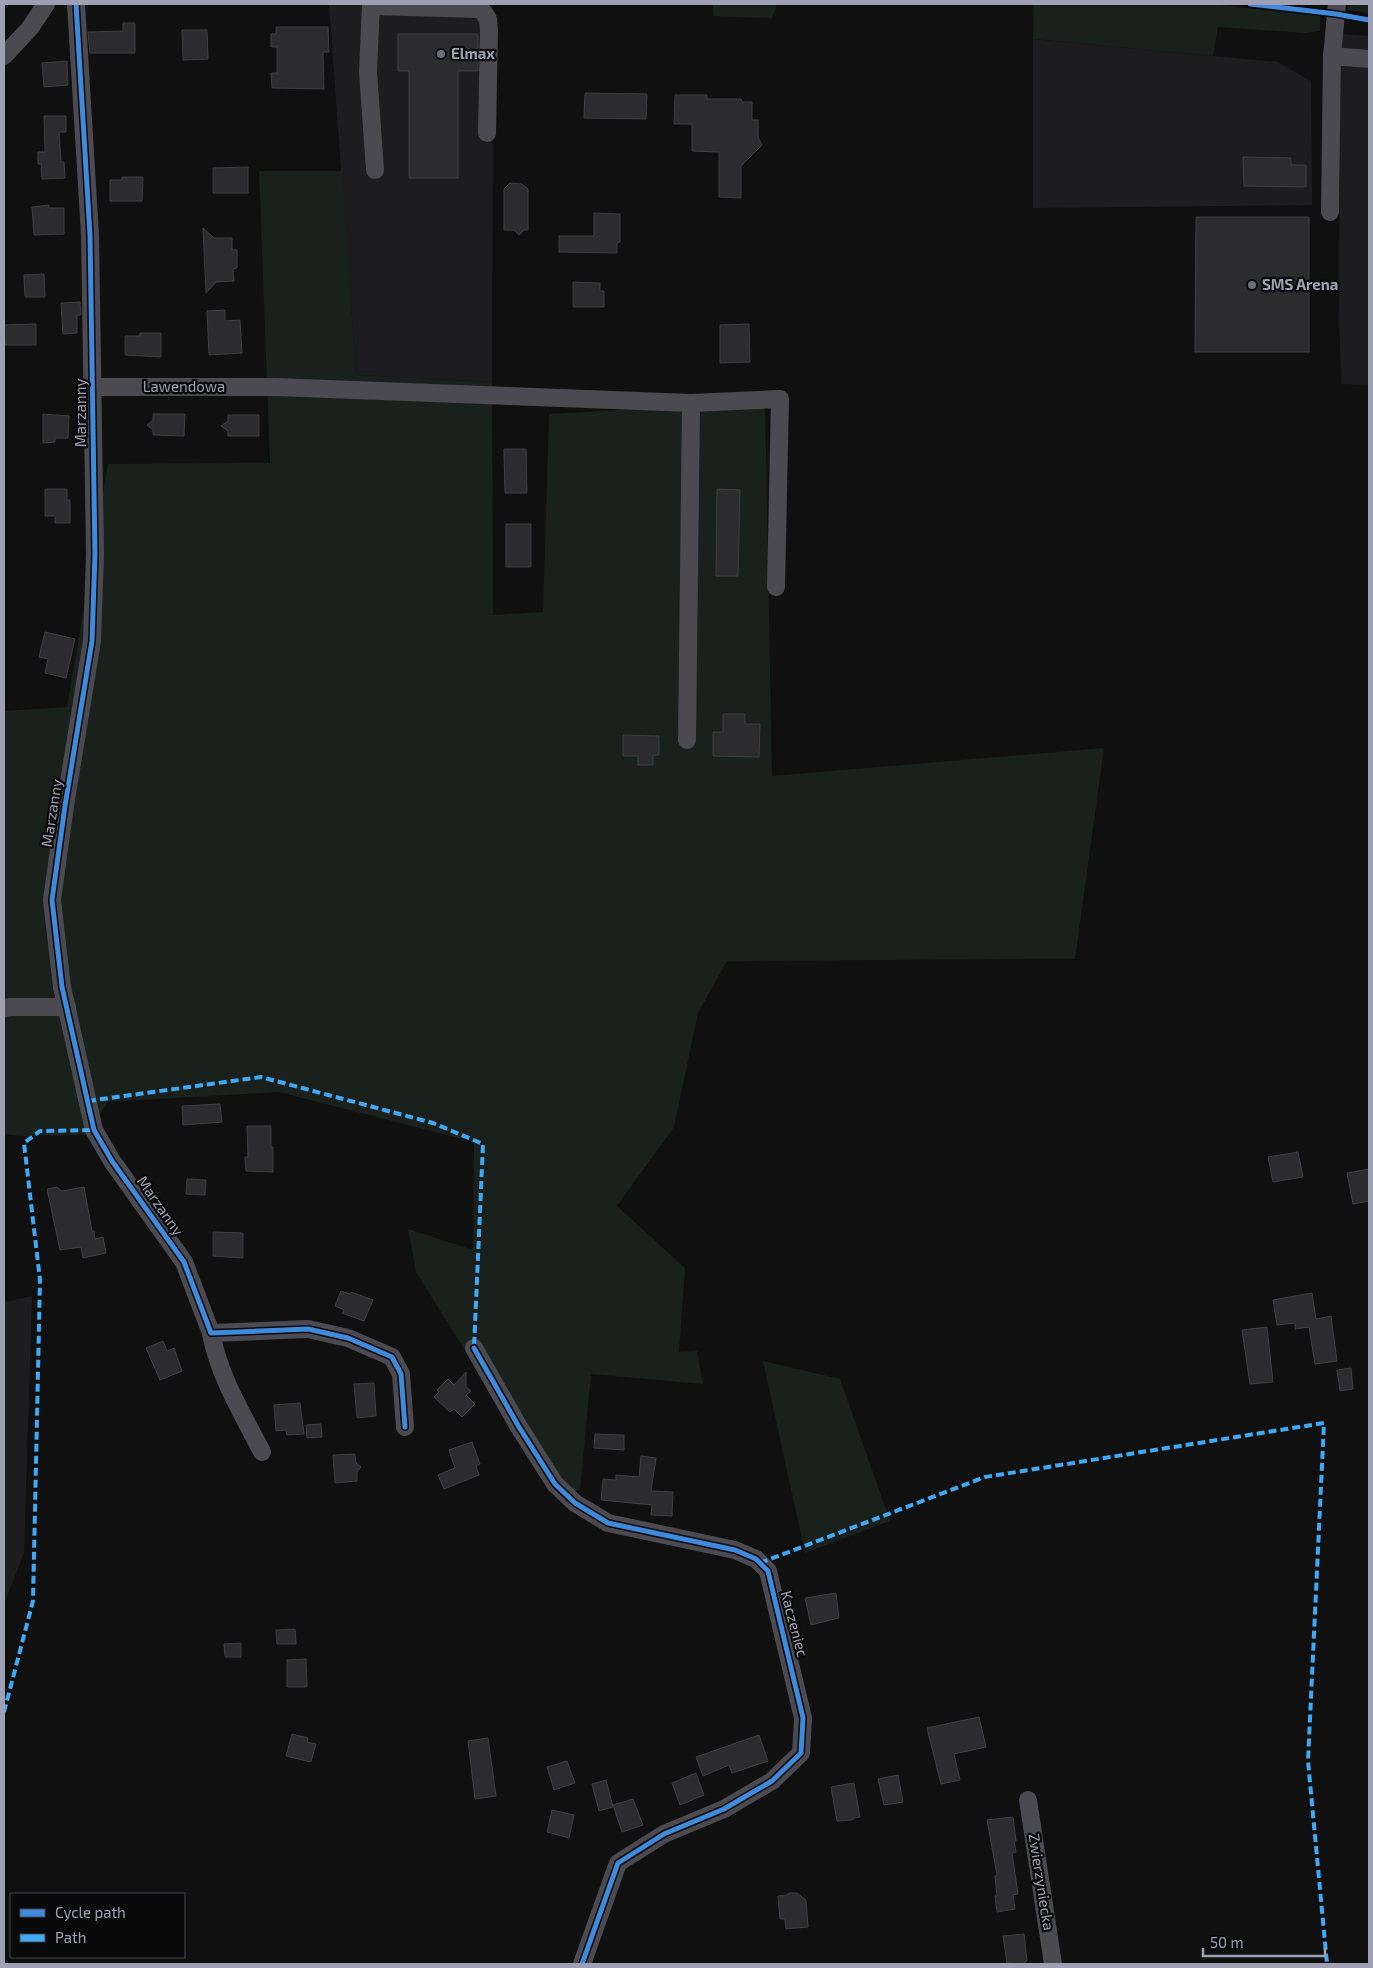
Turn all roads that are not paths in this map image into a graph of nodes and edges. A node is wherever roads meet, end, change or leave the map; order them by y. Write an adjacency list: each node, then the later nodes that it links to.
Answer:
1 (46, 4): 5 (street)
2 (76, 4): 11 (street, Marzanny)
3 (1337, 4): 6 (street)
4 (371, 5): 8 (street); 9 (street)
5 (4, 56)
6 (1332, 56): 7 (street); 10 (street)
7 (1369, 59)
8 (487, 133)
9 (375, 170)
10 (1330, 212)
11 (93, 387): 12 (street, Lawendowa); 15 (street, Marzanny)
12 (691, 403): 13 (street, Lawendowa); 14 (street)
13 (776, 587)
14 (687, 740)
15 (67, 1007): 16 (street); 17 (street, Marzanny)
16 (4, 1008)
17 (210, 1333): 19 (street); 20 (street, Marzanny)
18 (474, 1348): 22 (street, Kaczeniec)
19 (405, 1427)
20 (262, 1452)
21 (1028, 1800): 23 (street, Zwierzyniecka)
22 (582, 1964)
23 (1053, 1964)

